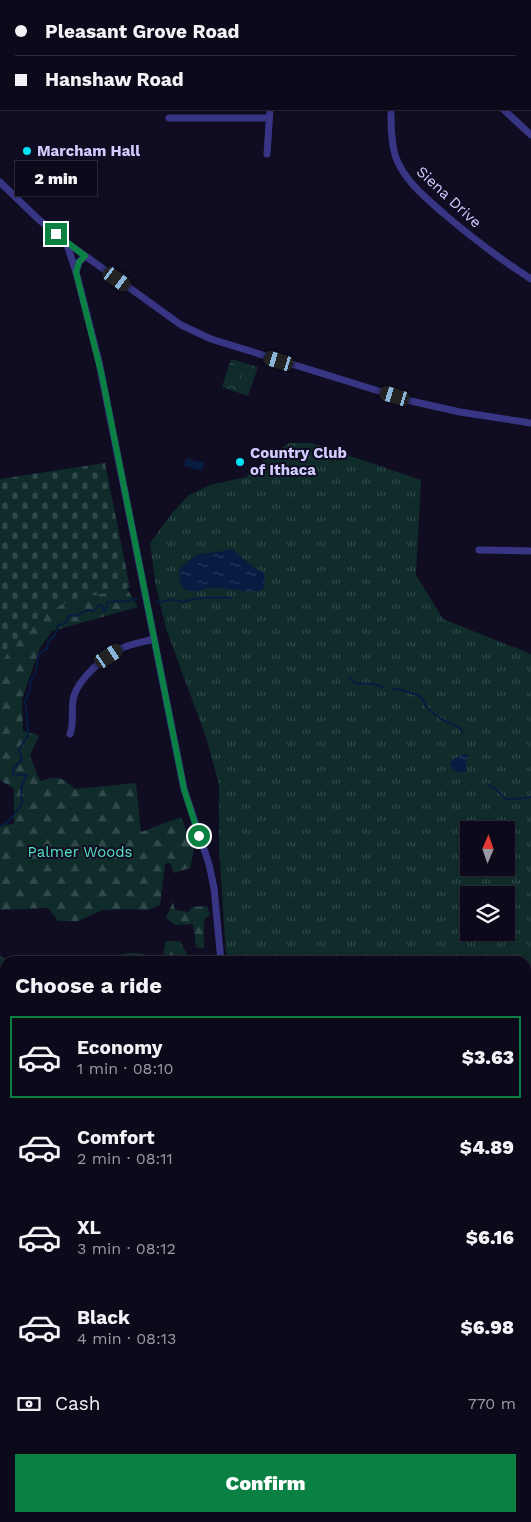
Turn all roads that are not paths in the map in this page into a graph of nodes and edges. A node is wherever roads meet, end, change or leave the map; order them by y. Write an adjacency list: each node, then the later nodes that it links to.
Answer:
1 (270, 110): 5 (street)
2 (391, 110): 12 (street, Siena Drive)
3 (504, 110): 6 (street)
4 (169, 118): 5 (street)
5 (269, 118): 7 (street)
6 (531, 135)
7 (267, 154)
8 (0, 182): 9 (street)
9 (66, 242): 10 (street); 11 (street)
10 (85, 256): 11 (street); 13 (street)
11 (76, 272): 16 (street)
12 (531, 279)
13 (531, 423)
14 (479, 550): 15 (street)
15 (531, 550)
16 (154, 640): 17 (street); 18 (street)
17 (70, 734)
18 (221, 956)

